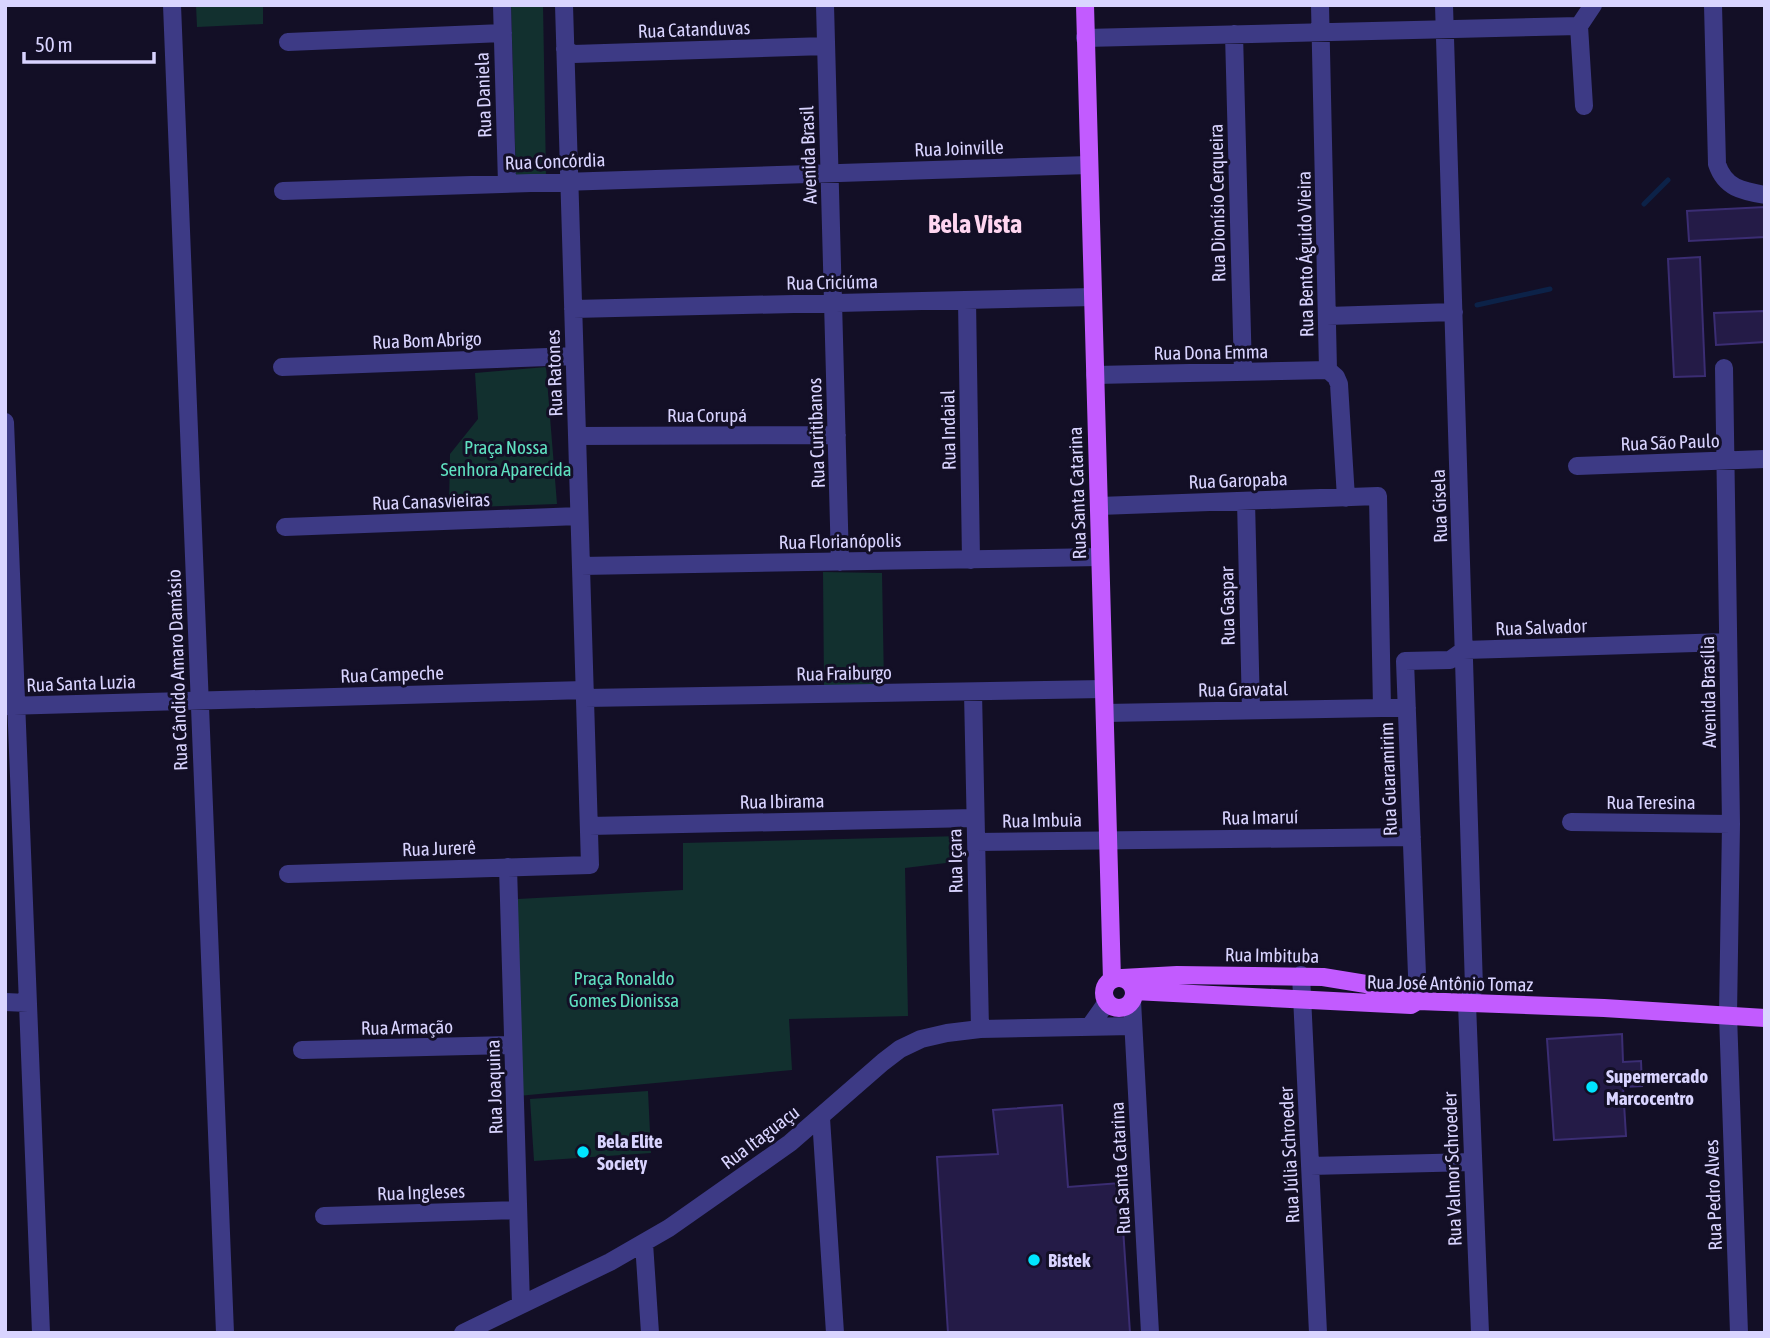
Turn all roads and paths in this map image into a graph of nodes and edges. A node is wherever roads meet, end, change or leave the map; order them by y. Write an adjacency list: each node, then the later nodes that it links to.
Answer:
1 (172, 5): 59 (street, Rua Cândido Amaro Damásio)
2 (502, 5): 13 (street, Rua Daniela)
3 (564, 5): 18 (street, Rua Ratones)
4 (825, 5): 17 (street, Avenida Brasil)
5 (1084, 5): 15 (main road, Rua Santa Catarina)
6 (1320, 5): 12 (street, Rua Bento Águido Vieira)
7 (1444, 5): 11 (street, Rua Gisela)
8 (1593, 5): 10 (street)
9 (1713, 5): 25 (street)
10 (1578, 26): 11 (street); 19 (street)
11 (1445, 29): 12 (street); 30 (street, Rua Gisela)
12 (1321, 32): 14 (street); 31 (street, Rua Bento Águido Vieira)
13 (503, 33): 16 (street); 23 (street, Rua Daniela)
14 (1234, 34): 15 (street); 36 (street, Rua Dionísio Cerqueira)
15 (1086, 38): 20 (main road, Rua Santa Catarina)
16 (288, 42)
17 (826, 46): 18 (street, Rua Catanduvas); 21 (street, Avenida Brasil)
18 (565, 49): 22 (street, Rua Ratones)
19 (1584, 106)
20 (1089, 164): 21 (street, Rua Joinville); 26 (main road, Rua Santa Catarina)
21 (830, 173): 22 (street, Rua Concórdia); 28 (street, Avenida Brasil)
22 (569, 182): 23 (street, Rua Concórdia); 29 (street, Rua Ratones)
23 (507, 184): 24 (street, Rua Concórdia)
24 (283, 191)
25 (1765, 195)
26 (1093, 297): 27 (street, Rua Criciúma); 37 (main road, Rua Santa Catarina)
27 (967, 300): 28 (street, Rua Criciúma); 51 (street, Rua Indaial)
28 (833, 303): 29 (street, Rua Criciúma); 39 (street, Rua Curitibanos)
29 (573, 309): 32 (street, Rua Ratones)
30 (1454, 312): 31 (street); 55 (street, Rua Gisela)
31 (1327, 316): 35 (street, Rua Bento Águido Vieira)
32 (574, 356): 33 (street, Rua Bom Abrigo); 40 (street, Rua Ratones)
33 (282, 367)
34 (1724, 369): 42 (street, Avenida Brasília)
35 (1328, 370): 36 (street, Rua Dona Emma); 45 (street, Rua Bento Águido Vieira)
36 (1242, 372): 37 (street, Rua Dona Emma)
37 (1095, 375): 47 (main road, Rua Santa Catarina)
38 (5, 422): 60 (street)
39 (837, 435): 40 (street, Rua Corupá); 52 (street, Rua Curitibanos)
40 (577, 436): 48 (street, Rua Ratones)
41 (1765, 459): 42 (street, Rua São Paulo)
42 (1725, 460): 43 (street, Rua São Paulo); 54 (street, Avenida Brasília)
43 (1577, 466)
44 (1378, 496): 45 (street, Rua Garopaba); 61 (street, Rua Guaramirim)
45 (1346, 498): 46 (street, Rua Garopaba)
46 (1246, 501): 47 (street, Rua Garopaba); 63 (street, Rua Gaspar)
47 (1099, 506): 50 (main road, Rua Santa Catarina)
48 (579, 516): 49 (street, Rua Canasvieiras); 53 (street, Rua Ratones)
49 (285, 527)
50 (1100, 557): 51 (street, Rua Florianópolis); 56 (main road, Rua Santa Catarina)
51 (971, 560): 52 (street, Rua Florianópolis)
52 (840, 562): 53 (street, Rua Florianópolis)
53 (581, 566): 58 (street, Rua Ratones)
54 (1728, 642): 55 (street, Rua Salvador); 67 (street, Avenida Brasília)
55 (1464, 650): 62 (street, Rua Salvador); 82 (street, Rua Gisela)
56 (1104, 689): 57 (street, Rua Fraiburgo); 64 (main road, Rua Santa Catarina)
57 (973, 692): 58 (street, Rua Fraiburgo); 65 (street, Rua Içara)
58 (585, 694): 59 (street, Rua Campeche); 68 (street, Rua Ratones)
59 (200, 700): 60 (street, Rua Santa Luzia); 98 (street, Rua Cândido Amaro Damásio)
60 (11, 706): 81 (street)
61 (1382, 708): 62 (street, Rua Guaramirim); 63 (street, Rua Gravatal)
62 (1407, 708): 69 (street, Rua Guaramirim)
63 (1251, 710): 64 (street, Rua Gravatal)
64 (1105, 713): 70 (main road, Rua Santa Catarina)
65 (975, 818): 68 (street, Rua Ibirama); 71 (street, Rua Içara)
66 (1571, 822): 67 (street, Rua Teresina)
67 (1731, 824): 83 (street, Avenida Brasília)
68 (589, 826): 72 (street, Rua Ratones)
69 (1412, 837): 70 (street, Rua Imaruí); 78 (street, Rua Guaramirim)
70 (1108, 840): 71 (street, Rua Imbuia); 76 (main road, Rua Santa Catarina)
71 (976, 842): 87 (street, Rua Içara)
72 (590, 865): 73 (street, Rua Jurerê)
73 (508, 867): 74 (street, Rua Jurerê); 88 (street, Rua Joaquina)
74 (288, 874)
75 (1301, 975): 76 (main road, Rua Imbituba); 77 (street, Rua Júlia Schroeder); 78 (main road, Rua Imbituba)
76 (1125, 987): 77 (main road, Rua José Antônio Tomaz); 80 (main road); 80 (main road); 86 (street, Rua Santa Catarina)
77 (1302, 999): 78 (main road, Rua José Antônio Tomaz); 92 (street, Rua Júlia Schroeder)
78 (1418, 1001): 82 (main road, Rua José Antônio Tomaz)
79 (5, 1002): 81 (street)
80 (1107, 1002): 85 (street)
81 (28, 1003): 97 (street)
82 (1466, 1003): 83 (main road, Rua José Antônio Tomaz); 91 (street, Rua Valmor Schroeder)
83 (1728, 1015): 84 (main road, Rua José Antônio Tomaz); 105 (street, Rua Pedro Alves)
84 (1765, 1017)
85 (1090, 1026): 86 (street, Rua Itaguaçu); 87 (street, Rua Itaguaçu)
86 (1133, 1026): 102 (street, Rua Santa Catarina)
87 (980, 1029): 90 (street, Rua Itaguaçu)
88 (513, 1045): 89 (street, Rua Armação); 93 (street, Rua Joaquina)
89 (302, 1051)
90 (821, 1118): 95 (street, Rua Itaguaçu); 101 (street)
91 (1473, 1162): 92 (street); 104 (street, Rua Valmor Schroeder)
92 (1310, 1166): 103 (street, Rua Júlia Schroeder)
93 (518, 1210): 94 (street, Rua Ingleses); 96 (street, Rua Joaquina)
94 (324, 1216)
95 (644, 1243): 96 (street, Rua Itaguaçu); 100 (street)
96 (521, 1305): 99 (street, Rua Itaguaçu)
97 (41, 1333)
98 (225, 1333)
99 (463, 1333)
100 (650, 1333)
101 (835, 1333)
102 (1150, 1333)
103 (1318, 1333)
104 (1480, 1333)
105 (1739, 1333)

